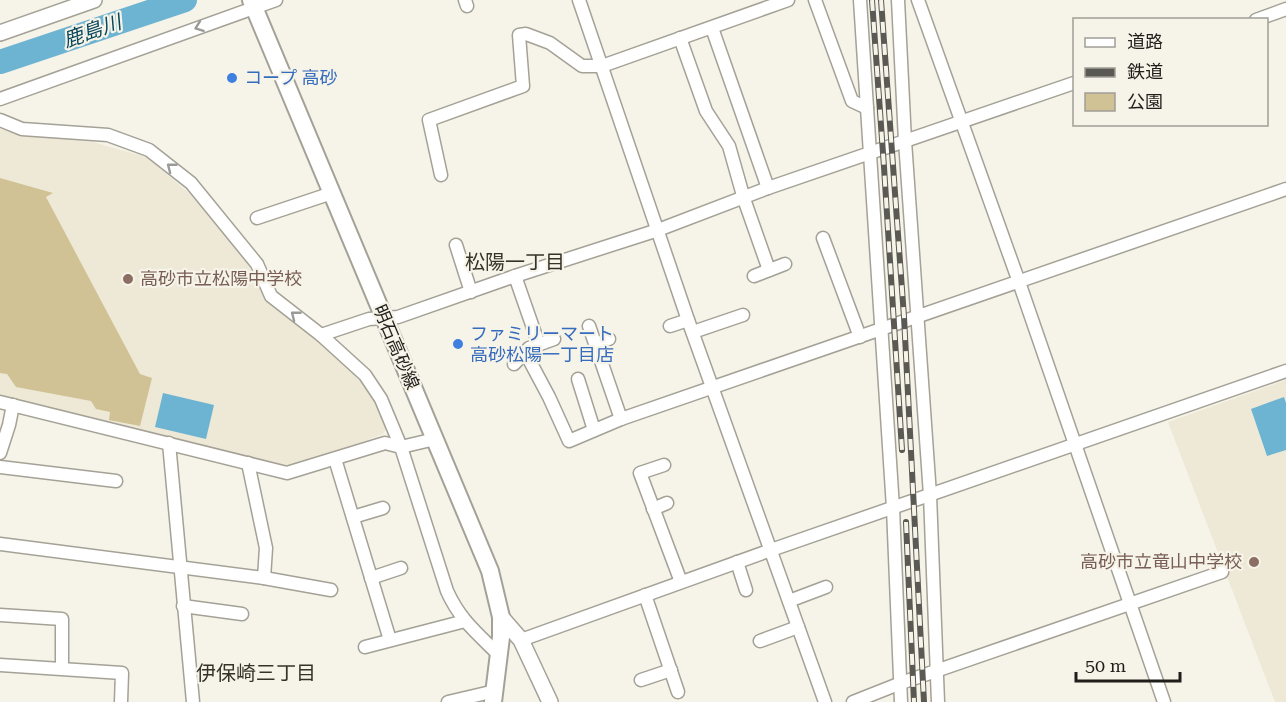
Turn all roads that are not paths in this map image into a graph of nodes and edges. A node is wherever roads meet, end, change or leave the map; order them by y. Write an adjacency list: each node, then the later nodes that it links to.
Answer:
1 (92, 0): 13 (street)
2 (276, 0): 9 (street)
3 (579, 0): 15 (street)
4 (788, 0): 12 (street)
5 (815, 0): 18 (street)
6 (860, 0): 18 (street)
7 (898, 0): 21 (street)
8 (918, 0): 20 (street)
9 (253, 4): 17 (street, one-way to 17); 26 (main road, 明石高砂線)
10 (1286, 9): 11 (street)
11 (1261, 18)
12 (712, 28): 14 (street); 24 (street)
13 (0, 33)
14 (680, 38): 15 (street); 27 (street)
15 (602, 66): 23 (street); 29 (street)
16 (1073, 83): 20 (street)
17 (0, 99)
18 (867, 108): 22 (street)
19 (0, 120): 48 (street, one-way to 19)
20 (962, 122): 21 (street); 38 (street)
21 (905, 141): 22 (street); 41 (street)
22 (870, 154): 24 (street); 46 (street)
23 (441, 175)
24 (768, 188): 27 (street)
25 (1286, 189): 38 (street)
26 (332, 193): 28 (street); 42 (main road, 明石高砂線)
27 (744, 199): 29 (street); 35 (street)
28 (257, 218)
29 (658, 230): 36 (street); 43 (street)
30 (823, 238): 34 (street)
31 (456, 244): 39 (street)
32 (785, 264): 35 (street)
33 (848, 264): 34 (street)
34 (835, 268): 49 (street)
35 (769, 270): 37 (street)
36 (515, 276): 39 (street); 53 (street)
37 (754, 276)
38 (1019, 282): 41 (street); 65 (street)
39 (471, 292): 42 (street)
40 (743, 315): 47 (street)
41 (917, 318): 46 (street); 73 (street)
42 (385, 319): 48 (street); 63 (main road, 明石高砂線)
43 (688, 320): 45 (street); 47 (street)
44 (589, 326): 52 (street)
45 (670, 326)
46 (882, 330): 49 (street); 76 (street)
47 (693, 332): 58 (street)
48 (321, 335): 66 (street)
49 (860, 337): 58 (street)
50 (554, 339): 53 (street)
51 (609, 339): 52 (street)
52 (596, 344): 61 (street)
53 (539, 345): 54 (street)
54 (525, 352): 55 (street); 62 (street)
55 (514, 364)
56 (1286, 371): 65 (street)
57 (578, 380): 62 (street)
58 (714, 387): 61 (street); 80 (street)
59 (0, 402): 60 (street)
60 (13, 405): 64 (street); 67 (street)
61 (621, 419): 62 (street)
62 (594, 430)
63 (435, 439): 66 (street); 97 (main road, 明石高砂線)
64 (169, 443): 69 (street); 82 (street)
65 (1075, 445): 73 (street); 93 (street)
66 (401, 447): 68 (street); 98 (street)
67 (0, 453)
68 (335, 459): 69 (street); 78 (street)
69 (248, 464): 85 (street)
70 (664, 465): 77 (street)
71 (0, 467): 72 (street)
72 (116, 481)
73 (930, 495): 76 (street); 108 (street)
74 (667, 503): 77 (street)
75 (383, 508): 78 (street)
76 (893, 508): 80 (street); 110 (street)
77 (653, 509): 87 (street)
78 (353, 517): 86 (street)
79 (0, 544): 82 (street)
80 (771, 550): 81 (street); 92 (street)
81 (737, 562): 87 (street); 90 (street)
82 (180, 567): 85 (street); 94 (street)
83 (401, 568): 86 (street)
84 (1222, 572): 93 (street)
85 (264, 578): 89 (street)
86 (371, 578): 100 (street)
87 (681, 582): 91 (street)
88 (826, 587): 92 (street)
89 (332, 590)
90 (746, 590)
91 (645, 595): 101 (street); 107 (street)
92 (789, 601): 99 (street)
93 (1130, 604): 108 (street); 121 (street)
94 (183, 606): 95 (street); 114 (street)
95 (242, 614)
96 (0, 615): 106 (street)
97 (501, 617): 101 (street); 104 (main road, 明石高砂線)
98 (465, 621): 100 (street); 104 (street)
99 (798, 627): 102 (street); 117 (street)
100 (390, 640): 103 (street)
101 (521, 640): 116 (street)
102 (760, 641)
103 (365, 647)
104 (499, 655): 112 (main road, 明石高砂線)
105 (0, 665): 106 (street)
106 (62, 668): 113 (street)
107 (671, 670): 109 (street); 111 (street)
108 (937, 671): 110 (street); 120 (street)
109 (641, 680)
110 (901, 683): 118 (street); 119 (street)
111 (678, 692)
112 (494, 696): 115 (street)
113 (121, 702)
114 (193, 702)
115 (448, 702)
116 (550, 702)
117 (825, 702)
118 (853, 702)
119 (901, 702)
120 (938, 702)
121 (1164, 702)

